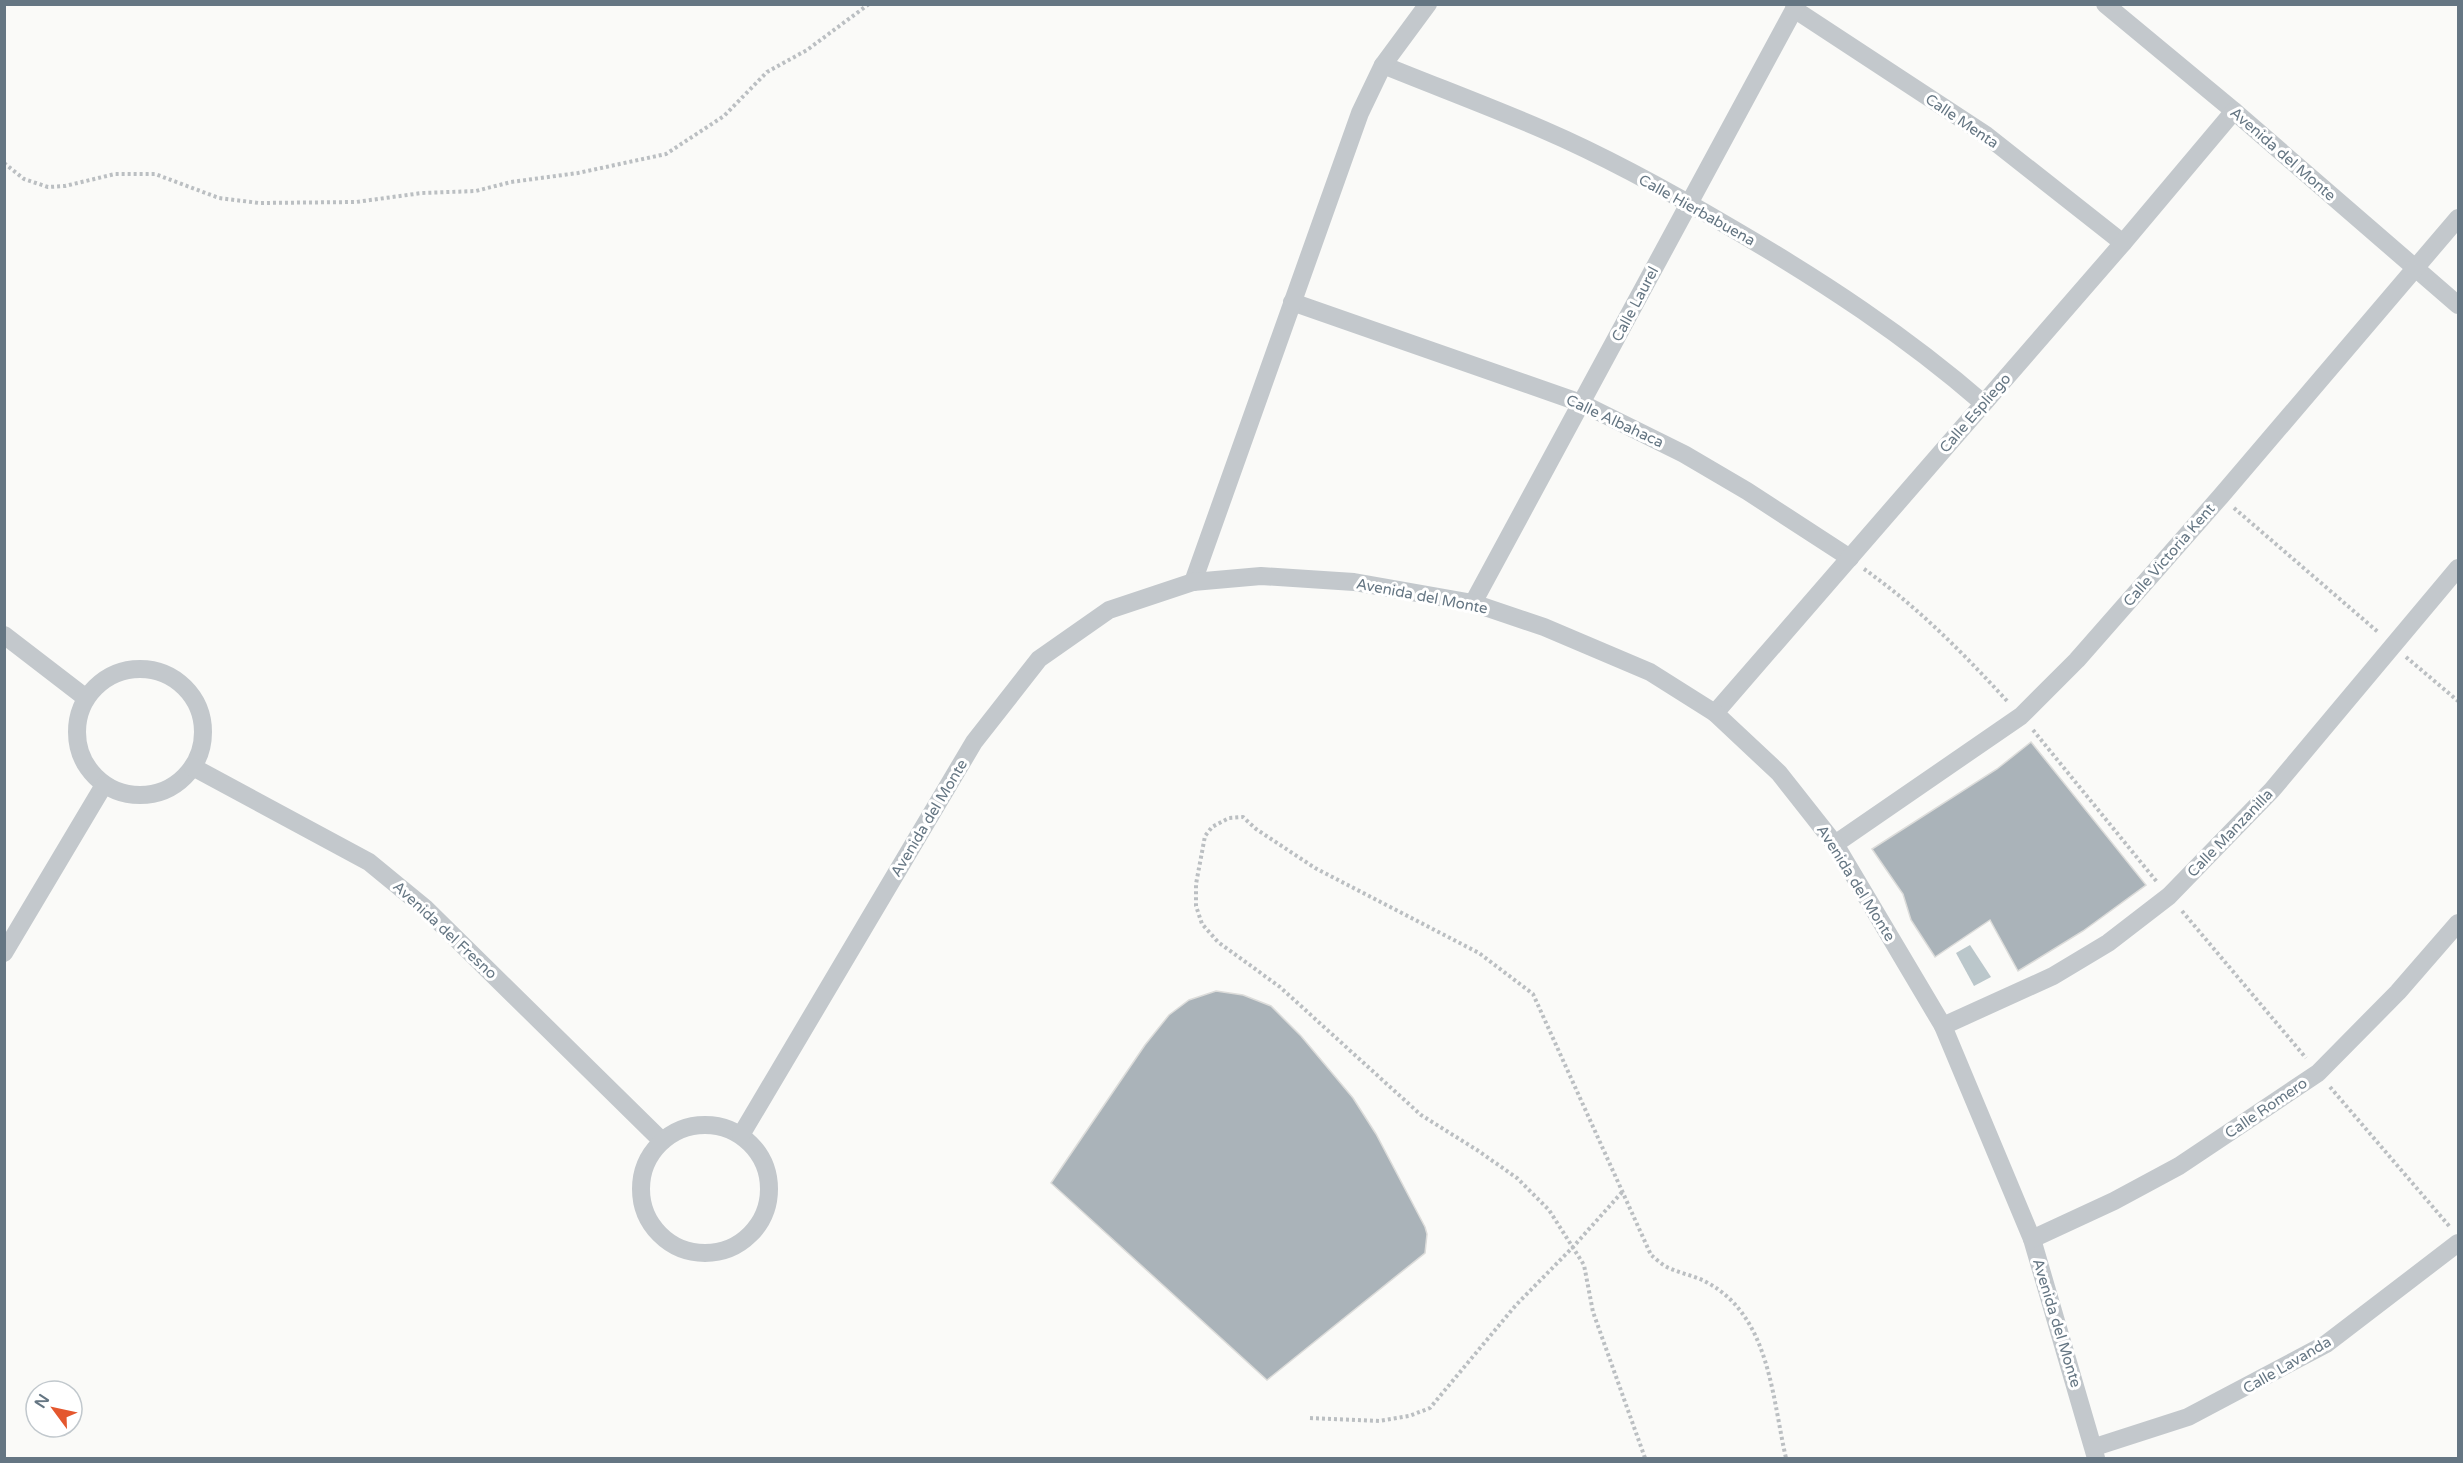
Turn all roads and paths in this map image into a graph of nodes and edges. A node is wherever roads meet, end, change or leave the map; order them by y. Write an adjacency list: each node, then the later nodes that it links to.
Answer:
1 (869, 4): 7 (path)
2 (1428, 4): 5 (street)
3 (2105, 4): 6 (street, Avenida del Monte)
4 (1796, 7): 8 (street, Calle Laurel); 10 (street, Calle Menta)
5 (1383, 65): 8 (street, Calle Hierbabuena); 12 (street)
6 (2234, 111): 10 (street, Calle Espliego); 11 (street, Avenida del Monte)
7 (4, 163)
8 (1689, 203): 14 (street, Calle Laurel); 15 (street, Calle Hierbabuena)
9 (2458, 218): 11 (street, Calle Victoria Kent)
10 (2122, 243): 15 (street, Calle Espliego)
11 (2415, 269): 13 (street, Avenida del Monte); 16 (street, Calle Victoria Kent)
12 (1292, 302): 14 (street, Calle Albahaca); 19 (street)
13 (2458, 305)
14 (1581, 403): 17 (street, Calle Albahaca); 20 (street, Calle Laurel)
15 (1983, 403): 17 (street, Calle Espliego)
16 (2221, 496): 22 (path); 26 (street, Calle Victoria Kent)
17 (1850, 558): 25 (street, Calle Espliego); 26 (path)
18 (2458, 568): 22 (street, Calle Manzanilla)
19 (1193, 582): 20 (street, Avenida del Monte); 35 (street, Avenida del Monte)
20 (1473, 603): 25 (street, Avenida del Monte)
21 (4, 635): 23 (street)
22 (2392, 645): 24 (path); 30 (street, Calle Manzanilla)
23 (86, 698): 27 (street); 28 (street)
24 (2458, 701)
25 (1715, 713): 29 (street, Avenida del Monte)
26 (2021, 716): 29 (street, Calle Victoria Kent); 30 (path)
27 (193, 767): 28 (street); 36 (street, Avenida del Fresno)
28 (104, 785): 32 (street)
29 (1835, 844): 33 (street, Avenida del Monte)
30 (2169, 896): 33 (street, Calle Manzanilla); 34 (path)
31 (2458, 923): 34 (street, Calle Romero)
32 (4, 953)
33 (1943, 1026): 39 (street, Avenida del Monte)
34 (2318, 1073): 38 (path); 39 (street, Calle Romero)
35 (741, 1135): 36 (street); 36 (street)
36 (662, 1141)
37 (1623, 1191): 40 (path); 40 (path); 44 (path)
38 (2455, 1236): 42 (street, Calle Lavanda)
39 (2032, 1239): 42 (street, Avenida del Monte)
40 (1573, 1247): 41 (path); 43 (path)
41 (1310, 1418)
42 (2096, 1453)
43 (1645, 1458)
44 (1786, 1458)

